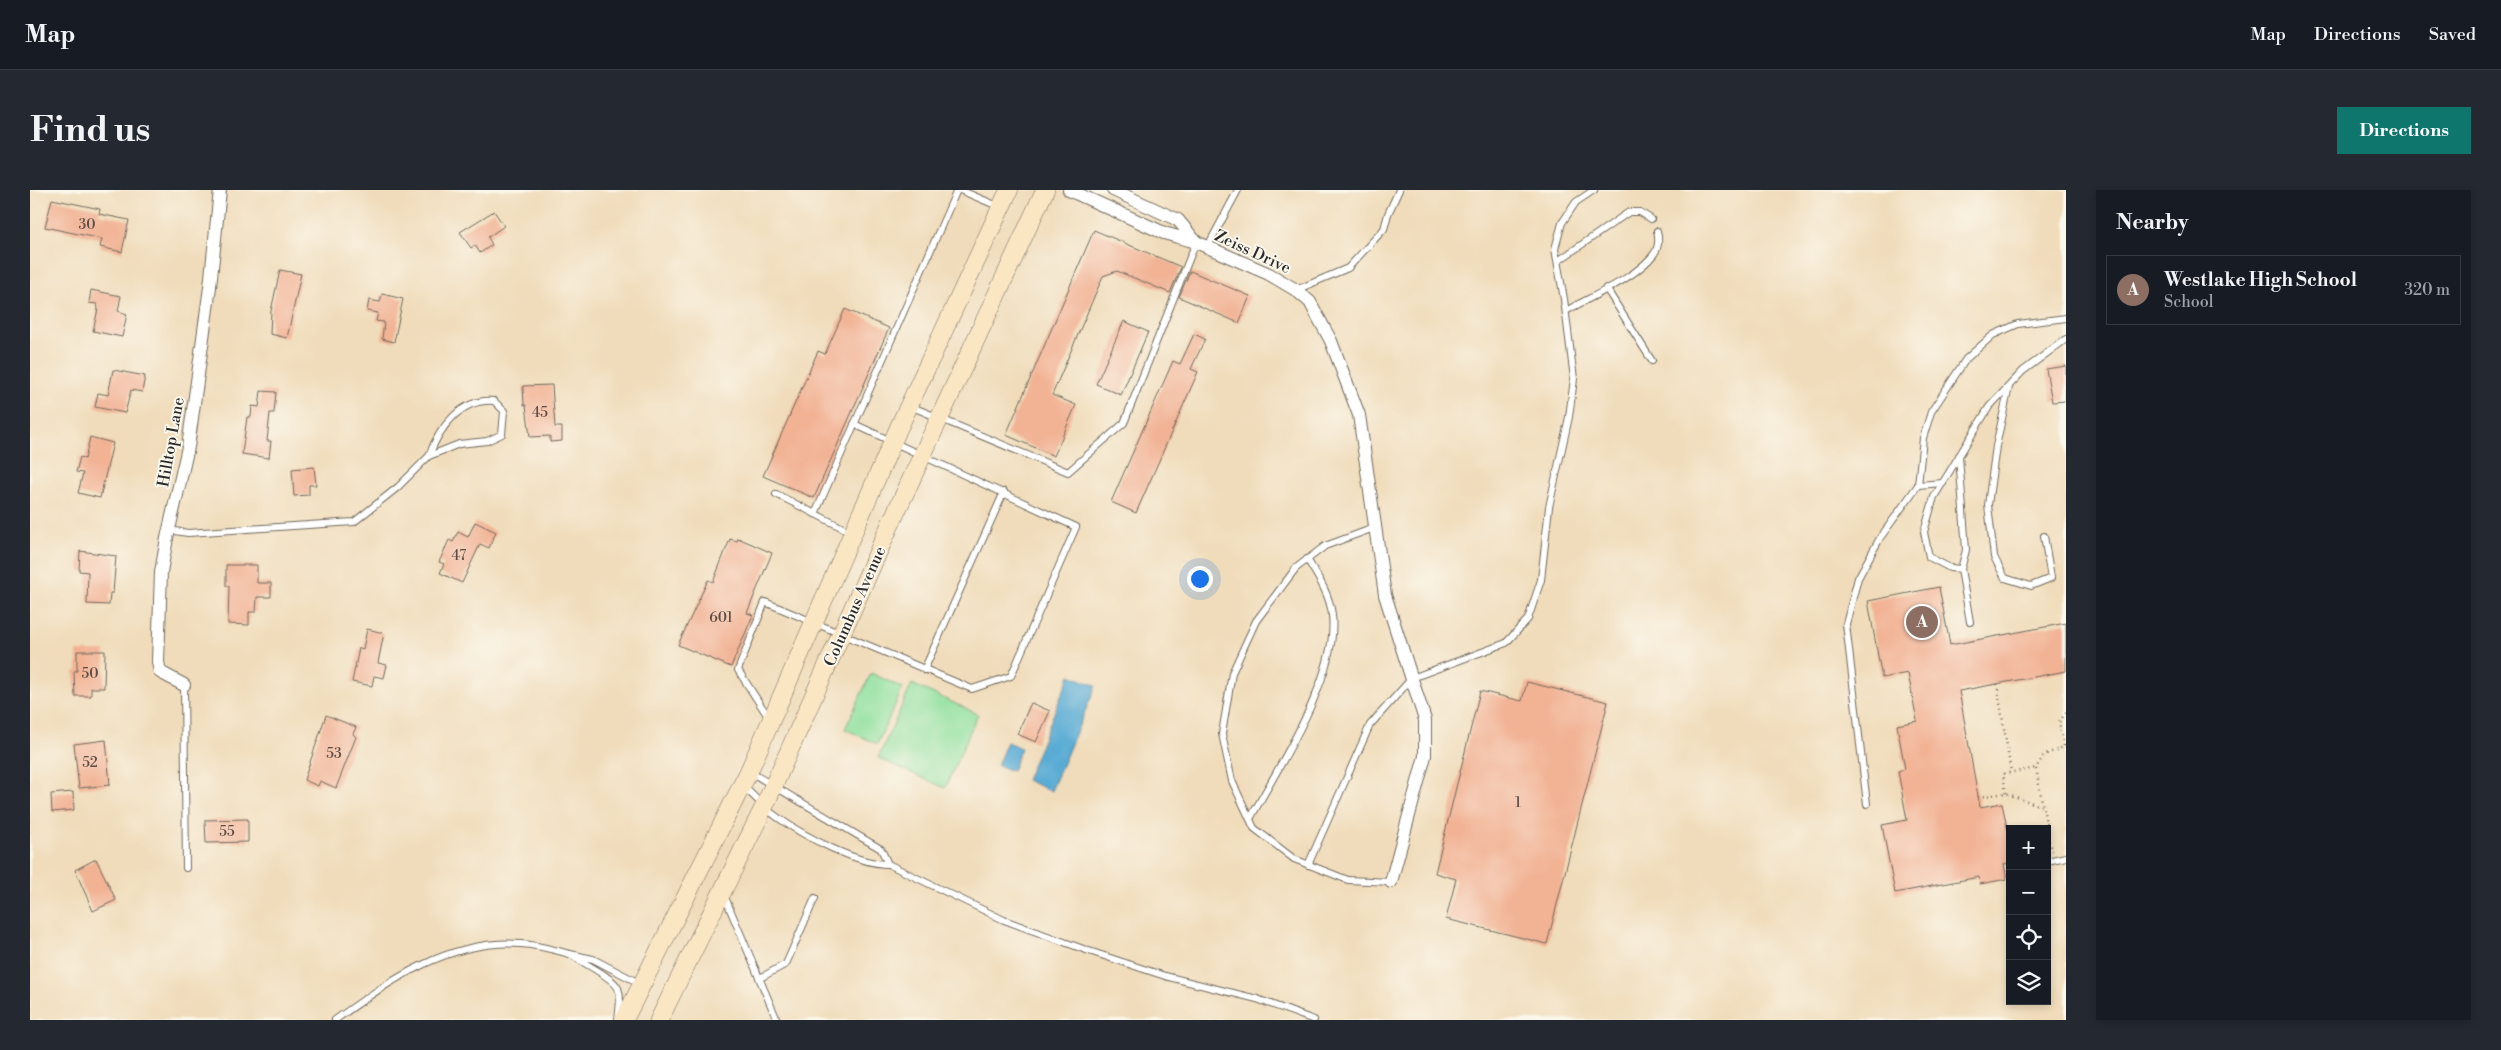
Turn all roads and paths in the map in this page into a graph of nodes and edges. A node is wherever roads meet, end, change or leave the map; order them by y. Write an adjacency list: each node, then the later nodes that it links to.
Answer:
1 (220, 190): 36 (street, Hilltop Lane)
2 (959, 190): 10 (lane); 25 (lane)
3 (1009, 190): 10 (street, Columbus Avenue)
4 (1045, 190): 24 (street, Columbus Avenue)
5 (1069, 190): 13 (street, Zeiss Drive)
6 (1114, 190): 13 (street, Zeiss Drive)
7 (1238, 190): 14 (lane)
8 (1400, 190): 17 (lane)
9 (1594, 190): 15 (lane)
10 (1001, 207): 23 (street, Columbus Avenue)
11 (1651, 219): 15 (lane)
12 (1657, 232): 16 (lane)
13 (1196, 242): 14 (street, Zeiss Drive); 24 (lane)
14 (1208, 246): 17 (street, Zeiss Drive)
15 (1558, 261): 18 (lane)
16 (1606, 288): 18 (lane); 21 (lane)
17 (1296, 290): 35 (street, Zeiss Drive)
18 (1566, 311): 45 (lane)
19 (2066, 318): 31 (lane)
20 (2066, 339): 22 (lane)
21 (1652, 361)
22 (2009, 386): 28 (lane); 38 (lane)
23 (909, 406): 24 (lane); 26 (street, Columbus Avenue)
24 (940, 418): 29 (street, Columbus Avenue)
25 (854, 424): 26 (lane); 34 (lane)
26 (893, 442): 29 (lane); 37 (street, Columbus Avenue)
27 (429, 456): 27 (lane); 36 (lane)
28 (1959, 456): 30 (lane); 40 (lane)
29 (923, 457): 32 (lane); 43 (street, Columbus Avenue)
30 (1943, 483): 31 (lane); 40 (lane)
31 (1918, 485): 57 (lane)
32 (1004, 492): 44 (lane); 44 (lane)
33 (776, 494): 34 (lane)
34 (815, 514): 37 (lane)
35 (1374, 528): 39 (lane); 45 (street, Zeiss Drive)
36 (168, 530): 47 (street, Hilltop Lane)
37 (854, 533): 42 (street, Columbus Avenue)
38 (2044, 536)
39 (1308, 559): 60 (lane); 60 (lane)
40 (1961, 569): 41 (lane)
41 (1970, 622)
42 (815, 623): 43 (lane); 49 (street, Columbus Avenue); 49 (lane)
43 (841, 635): 44 (lane); 54 (street, Columbus Avenue)
44 (924, 670)
45 (1412, 678): 65 (lane); 67 (street, Zeiss Drive)
46 (1997, 684): 52 (path)
47 (184, 685): 66 (lane)
48 (2066, 713): 50 (path)
49 (771, 722): 53 (street, Columbus Avenue)
50 (2065, 746): 51 (path)
51 (2036, 768): 52 (path); 59 (path)
52 (2011, 772): 55 (path)
53 (745, 778): 54 (lane); 58 (lane); 70 (street, Columbus Avenue)
54 (773, 786): 58 (street, Columbus Avenue); 64 (lane)
55 (2006, 793): 56 (path); 59 (path)
56 (1978, 797)
57 (1866, 804)
58 (764, 807): 64 (lane); 68 (street, Columbus Avenue)
59 (2043, 807): 61 (path)
60 (1250, 819): 65 (lane)
61 (2046, 825)
62 (2066, 858): 63 (lane)
63 (2051, 860)
64 (888, 864): 80 (lane)
65 (1308, 864): 67 (lane)
66 (186, 868)
67 (1391, 882)
68 (722, 891): 71 (street, Columbus Avenue); 73 (lane)
69 (815, 898): 73 (lane)
70 (675, 920): 71 (street); 74 (street, Columbus Avenue)
71 (701, 935): 78 (street, Columbus Avenue)
72 (570, 954): 74 (lane); 75 (lane); 76 (lane)
73 (760, 978): 79 (lane)
74 (642, 985): 77 (street, Columbus Avenue)
75 (335, 1020)
76 (618, 1020)
77 (624, 1020)
78 (659, 1020)
79 (777, 1020)
80 (1314, 1020)

